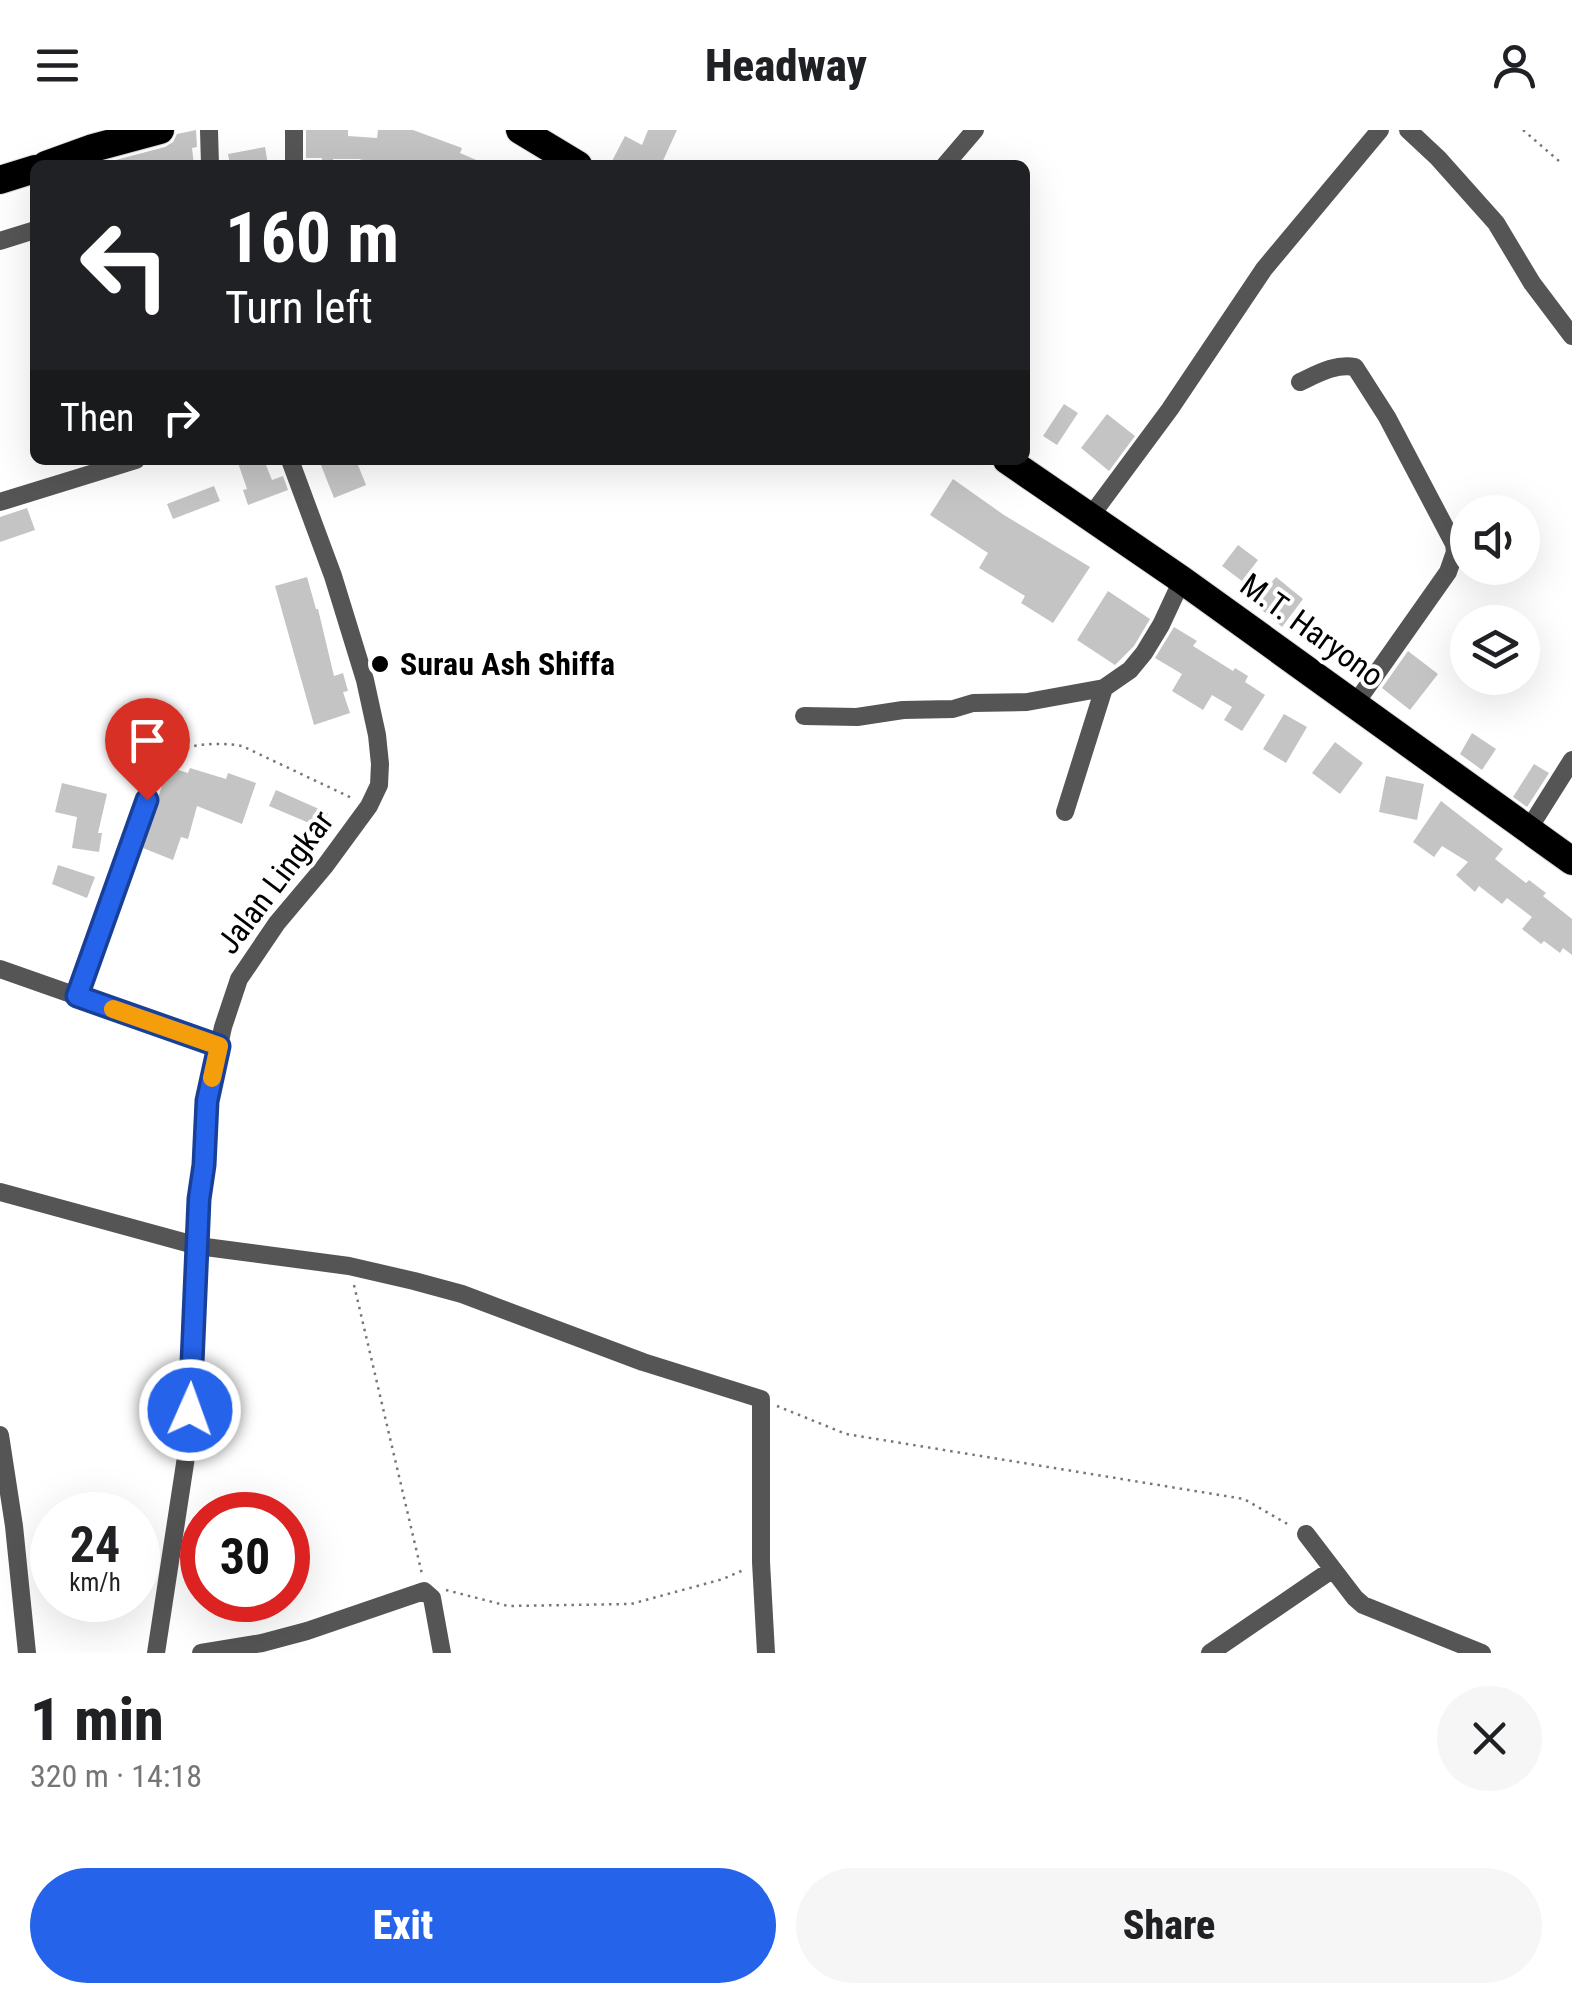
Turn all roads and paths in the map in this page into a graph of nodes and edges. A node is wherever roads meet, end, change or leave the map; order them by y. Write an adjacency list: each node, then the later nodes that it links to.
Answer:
1 (160, 130): 9 (highway)
2 (208, 130): 11 (street)
3 (294, 130): 12 (street)
4 (520, 130): 13 (highway)
5 (975, 130): 14 (street)
6 (1380, 130): 26 (street)
7 (1408, 130): 20 (street)
8 (1523, 130): 15 (path)
9 (113, 135): 10 (highway)
10 (58, 160)
11 (210, 160)
12 (294, 160)
13 (570, 160)
14 (949, 160)
15 (1559, 161)
16 (30, 170): 17 (highway)
17 (0, 180)
18 (30, 232): 19 (street)
19 (0, 241)
20 (1572, 336)
21 (1300, 382): 29 (street)
22 (120, 465): 25 (street)
23 (292, 465): 33 (street, Jalan Lingkar)
24 (1014, 465): 26 (highway, M.T. Haryono)
25 (0, 502)
26 (1090, 517): 27 (highway, M.T. Haryono)
27 (1182, 580): 28 (street); 29 (highway, M.T. Haryono)
28 (1104, 688): 30 (street); 34 (street)
29 (1355, 704): 35 (highway, M.T. Haryono)
30 (804, 716)
31 (1572, 760): 35 (street)
32 (147, 800): 33 (path); 38 (street)
33 (369, 806): 39 (street, Jalan Lingkar)
34 (1065, 812)
35 (1528, 830): 36 (highway, M.T. Haryono)
36 (1572, 861)
37 (0, 969): 38 (street)
38 (77, 996): 39 (street)
39 (219, 1046): 41 (street, Jalan Lingkar)
40 (0, 1192): 41 (street)
41 (198, 1246): 42 (street); 51 (street, Jalan Lingkar)
42 (349, 1266): 43 (street); 49 (path)
43 (761, 1399): 46 (path); 47 (street)
44 (0, 1435): 45 (street)
45 (7, 1528): 50 (street)
46 (1306, 1534): 48 (street)
47 (761, 1562): 49 (path); 54 (street)
48 (1333, 1568): 55 (street); 56 (street)
49 (424, 1587): 52 (street); 53 (street)
50 (27, 1653)
51 (156, 1653)
52 (202, 1653)
53 (442, 1653)
54 (766, 1653)
55 (1210, 1653)
56 (1482, 1653)

